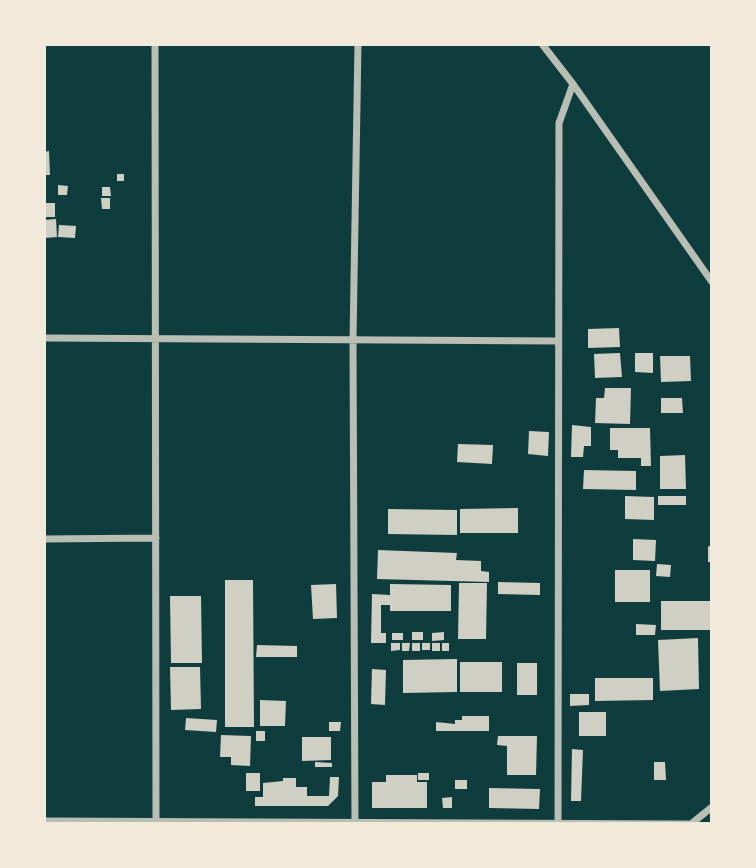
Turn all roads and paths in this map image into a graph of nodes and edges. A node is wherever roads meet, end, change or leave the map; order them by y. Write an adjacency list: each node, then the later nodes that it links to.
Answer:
1 (155, 44): 7 (street)
2 (358, 44): 8 (street)
3 (542, 44): 4 (street)
4 (573, 84): 5 (street); 9 (street)
5 (712, 282)
6 (44, 338): 7 (street)
7 (155, 339): 8 (street); 10 (street)
8 (353, 340): 9 (street); 15 (street)
9 (557, 341): 16 (street)
10 (156, 538): 11 (street); 13 (street)
11 (44, 539)
12 (712, 807): 17 (street)
13 (156, 820): 14 (street); 15 (street)
14 (44, 821)
15 (355, 823): 16 (street)
16 (558, 824): 17 (street)
17 (691, 824)

